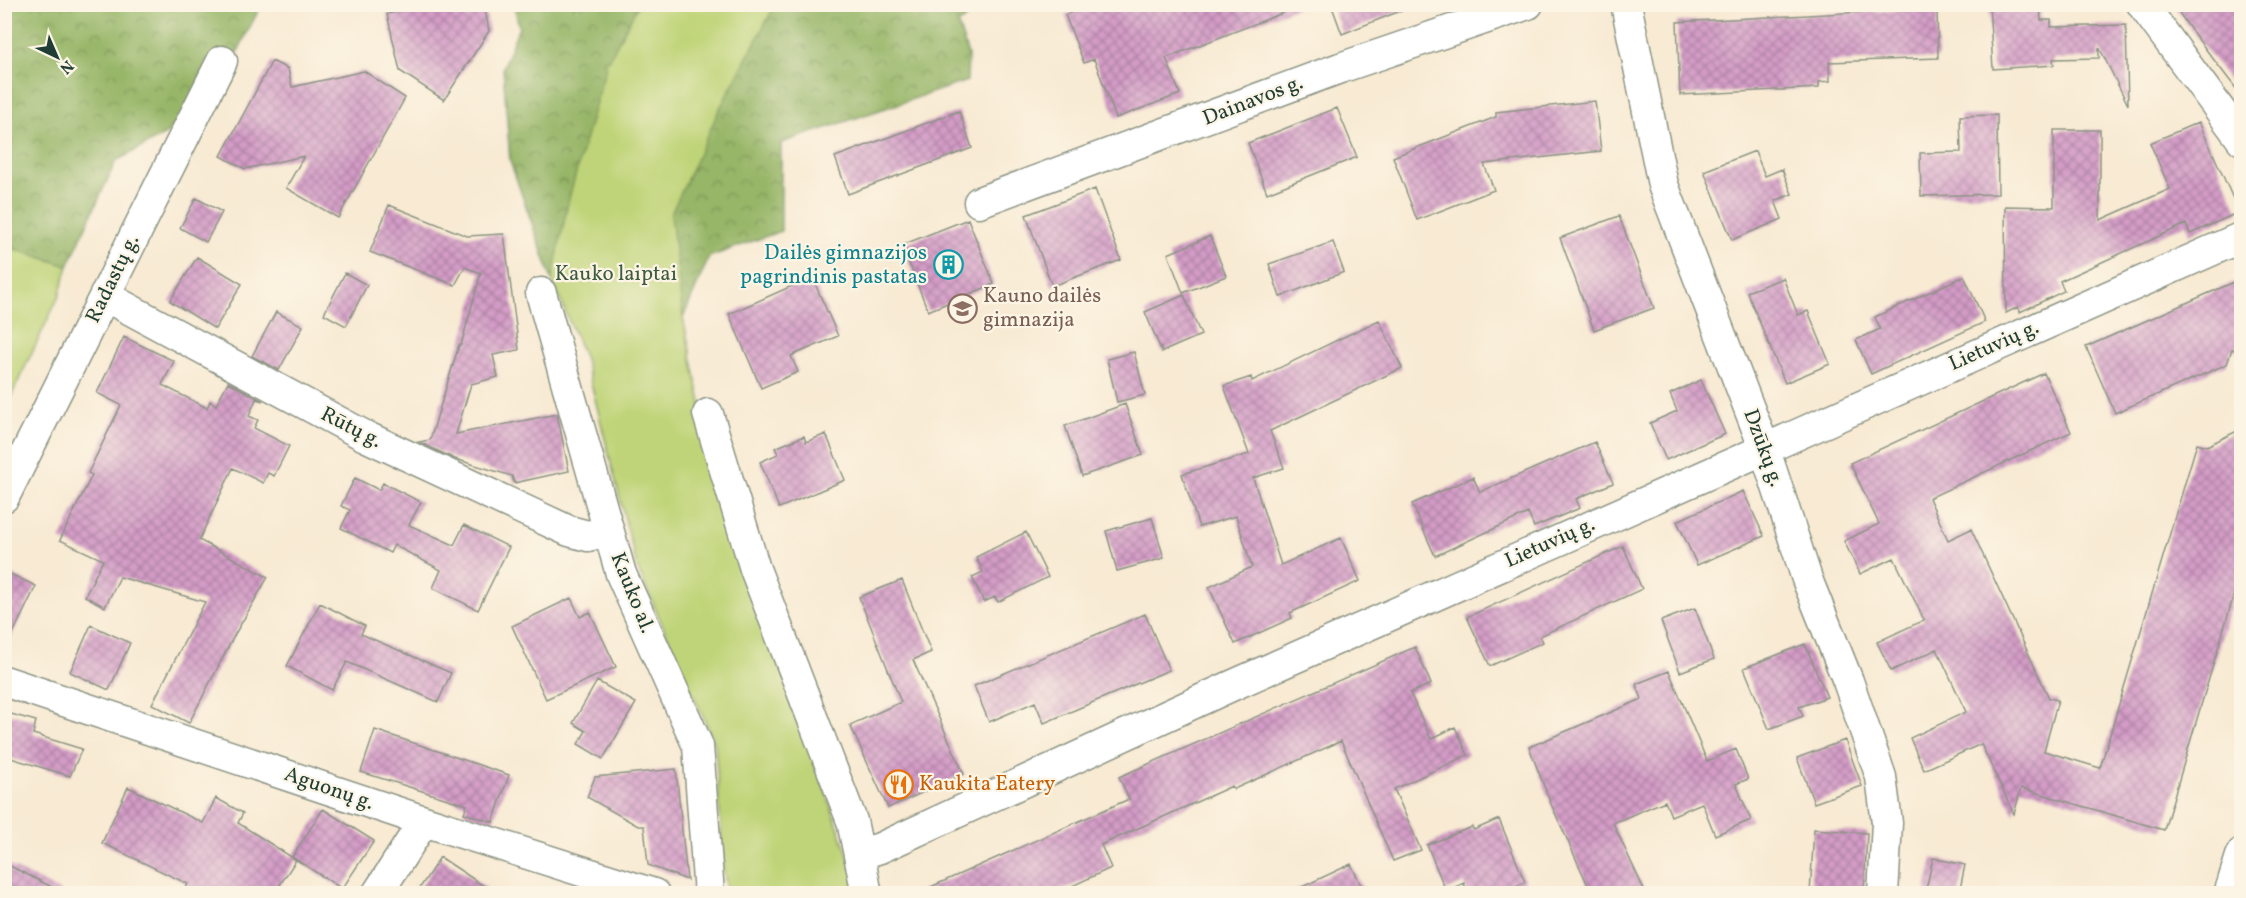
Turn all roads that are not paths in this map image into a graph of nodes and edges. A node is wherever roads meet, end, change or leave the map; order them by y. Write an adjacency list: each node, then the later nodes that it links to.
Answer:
1 (1528, 4): 6 (street, Dainavos g.)
2 (1626, 4): 11 (street, Dzūkų g.)
3 (2142, 4): 5 (street)
4 (222, 61): 9 (street, Radastų g.)
5 (2241, 140)
6 (979, 202)
7 (2241, 237): 11 (street, Lietuvių g.)
8 (541, 292): 13 (street, Kauko al.)
9 (105, 296): 12 (street, Radastų g.); 13 (street, Rūtų g.)
10 (708, 414): 17 (street)
11 (1764, 447): 17 (street, Lietuvių g.); 22 (street, Dzūkų g.)
12 (4, 497)
13 (607, 531): 20 (street, Kauko al.)
14 (4, 681): 15 (street, Aguonų g.)
15 (424, 821): 18 (street); 19 (street, Aguonų g.)
16 (2241, 853): 23 (street)
17 (861, 854): 21 (street)
18 (377, 894)
19 (654, 894)
20 (709, 894)
21 (867, 894)
22 (1883, 894)
23 (2229, 894)

